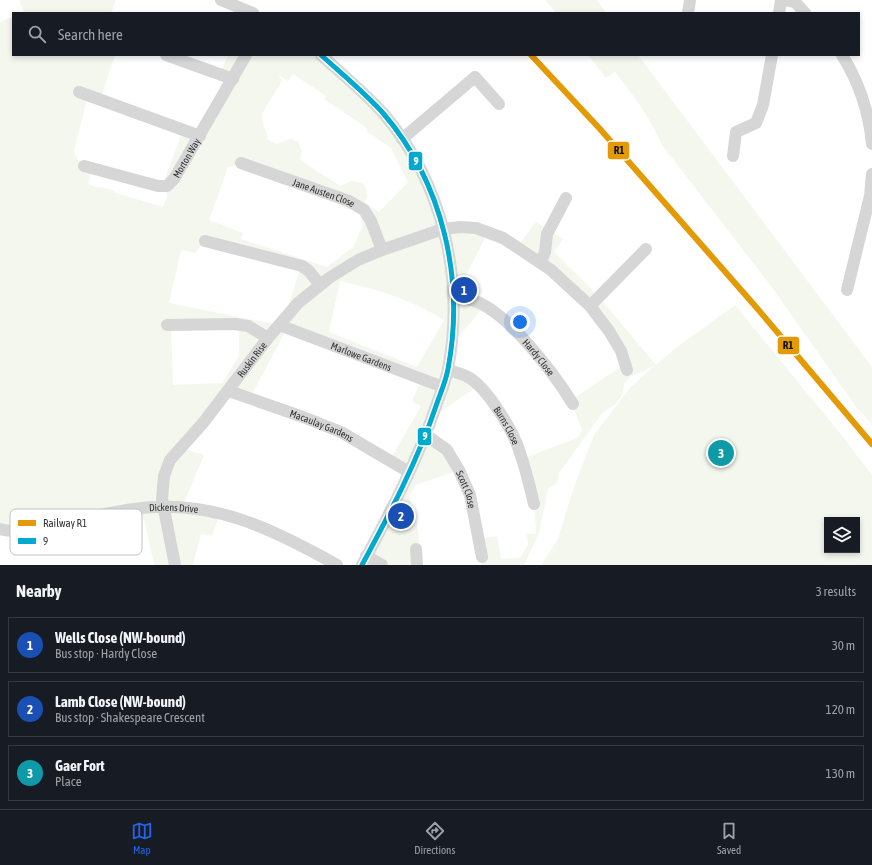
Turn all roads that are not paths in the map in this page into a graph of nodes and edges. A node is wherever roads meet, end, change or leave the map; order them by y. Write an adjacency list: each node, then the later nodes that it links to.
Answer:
1 (221, 0): 5 (street)
2 (690, 0): 6 (street)
3 (781, 0): 7 (street)
4 (785, 0): 8 (street)
5 (251, 12)
6 (688, 12)
7 (779, 12)
8 (804, 12)
9 (169, 56): 14 (street)
10 (245, 56): 14 (street, Morton Way)
11 (322, 56): 18 (street)
12 (772, 56): 20 (street)
13 (843, 56): 19 (street)
14 (233, 79): 17 (street, Morton Way)
15 (79, 92): 17 (street)
16 (499, 104): 18 (street)
17 (200, 136): 22 (street, Morton Way)
18 (402, 138): 25 (street)
19 (872, 144)
20 (733, 156)
21 (241, 163): 28 (street, Jane Austen Close)
22 (84, 166)
23 (872, 174): 31 (street)
24 (566, 198): 29 (street)
25 (443, 229): 28 (street, Ruskin Rise); 29 (street, Ruskin Rise); 32 (street)
26 (205, 241): 30 (street)
27 (646, 249): 33 (street)
28 (382, 250): 30 (street, Ruskin Rise)
29 (541, 262): 33 (street, Ruskin Rise)
30 (320, 285): 35 (street, Ruskin Rise)
31 (847, 290)
32 (454, 299): 37 (street); 41 (street, Hardy Close)
33 (590, 306): 38 (street, Ruskin Rise)
34 (166, 325): 36 (street)
35 (279, 325): 36 (street, Ruskin Rise); 39 (street, Marlowe Gardens)
36 (268, 338): 40 (street, Ruskin Rise)
37 (448, 370): 39 (street); 44 (street, Burns Close)
38 (628, 370)
39 (443, 387): 42 (street)
40 (228, 391): 43 (street, Macaulay Gardens); 45 (street, Ruskin Rise)
41 (574, 404)
42 (426, 435): 43 (street); 50 (street, Scott Close)
43 (409, 472): 51 (street)
44 (534, 504)
45 (163, 507): 46 (street, Dickens Drive); 52 (street, Ruskin Rise); 53 (street, Dickens Drive)
46 (129, 509)
47 (0, 529): 48 (street, Dickens Drive)
48 (10, 529)
49 (416, 549): 55 (street)
50 (482, 557)
51 (364, 561): 54 (street)
52 (175, 565)
53 (337, 565)
54 (382, 565)
55 (417, 565)

